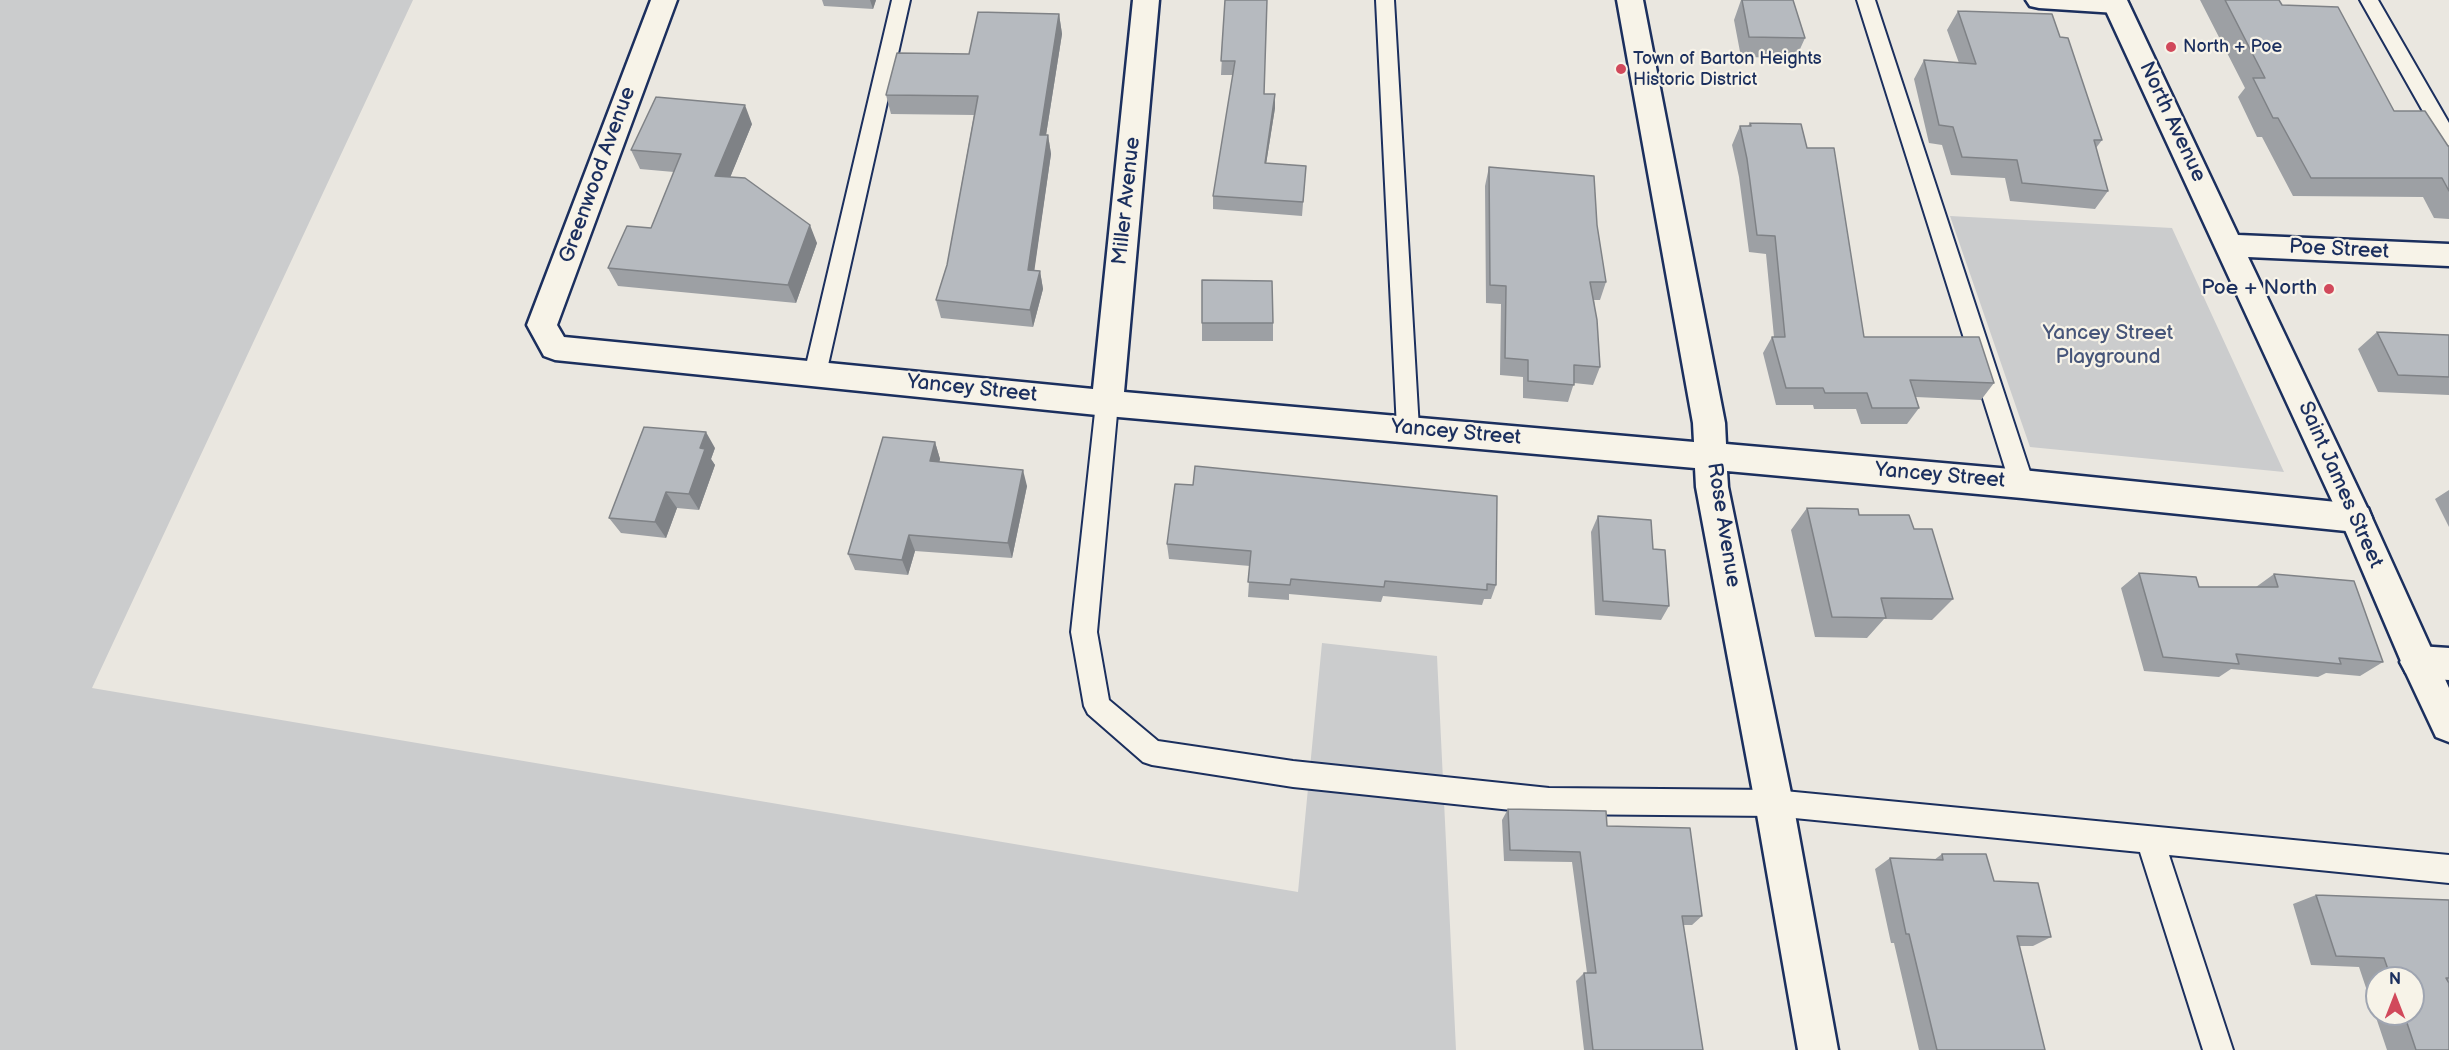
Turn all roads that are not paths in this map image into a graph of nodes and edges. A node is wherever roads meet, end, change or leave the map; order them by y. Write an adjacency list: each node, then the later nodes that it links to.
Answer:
1 (664, 0): 13 (street, Greenwood Avenue)
2 (900, 0): 14 (lane)
3 (1146, 0): 15 (street, Miller Avenue)
4 (1385, 0): 16 (lane)
5 (1630, 0): 17 (street, Rose Avenue)
6 (1866, 0): 18 (lane)
7 (2039, 0): 9 (street)
8 (2368, 0): 10 (lane)
9 (2115, 3): 11 (street, North Avenue)
10 (2449, 140)
11 (2230, 245): 12 (street, Poe Street); 19 (street, Saint James Street)
12 (2449, 255)
13 (555, 348): 14 (street, Yancey Street)
14 (815, 374): 15 (street, Yancey Street)
15 (1107, 403): 16 (street, Yancey Street); 22 (lane)
16 (1408, 429): 17 (street, Yancey Street)
17 (1711, 455): 18 (street, Yancey Street); 22 (street, Rose Avenue)
18 (2022, 484): 19 (street, Yancey Street)
19 (2356, 518): 20 (street, Saint James Street)
20 (2434, 663): 21 (street, Saint James Street)
21 (2449, 725)
22 (1774, 803): 23 (lane); 25 (street, Rose Avenue)
23 (2150, 840): 24 (lane); 26 (lane)
24 (2449, 869)
25 (1818, 1050)
26 (2218, 1050)

